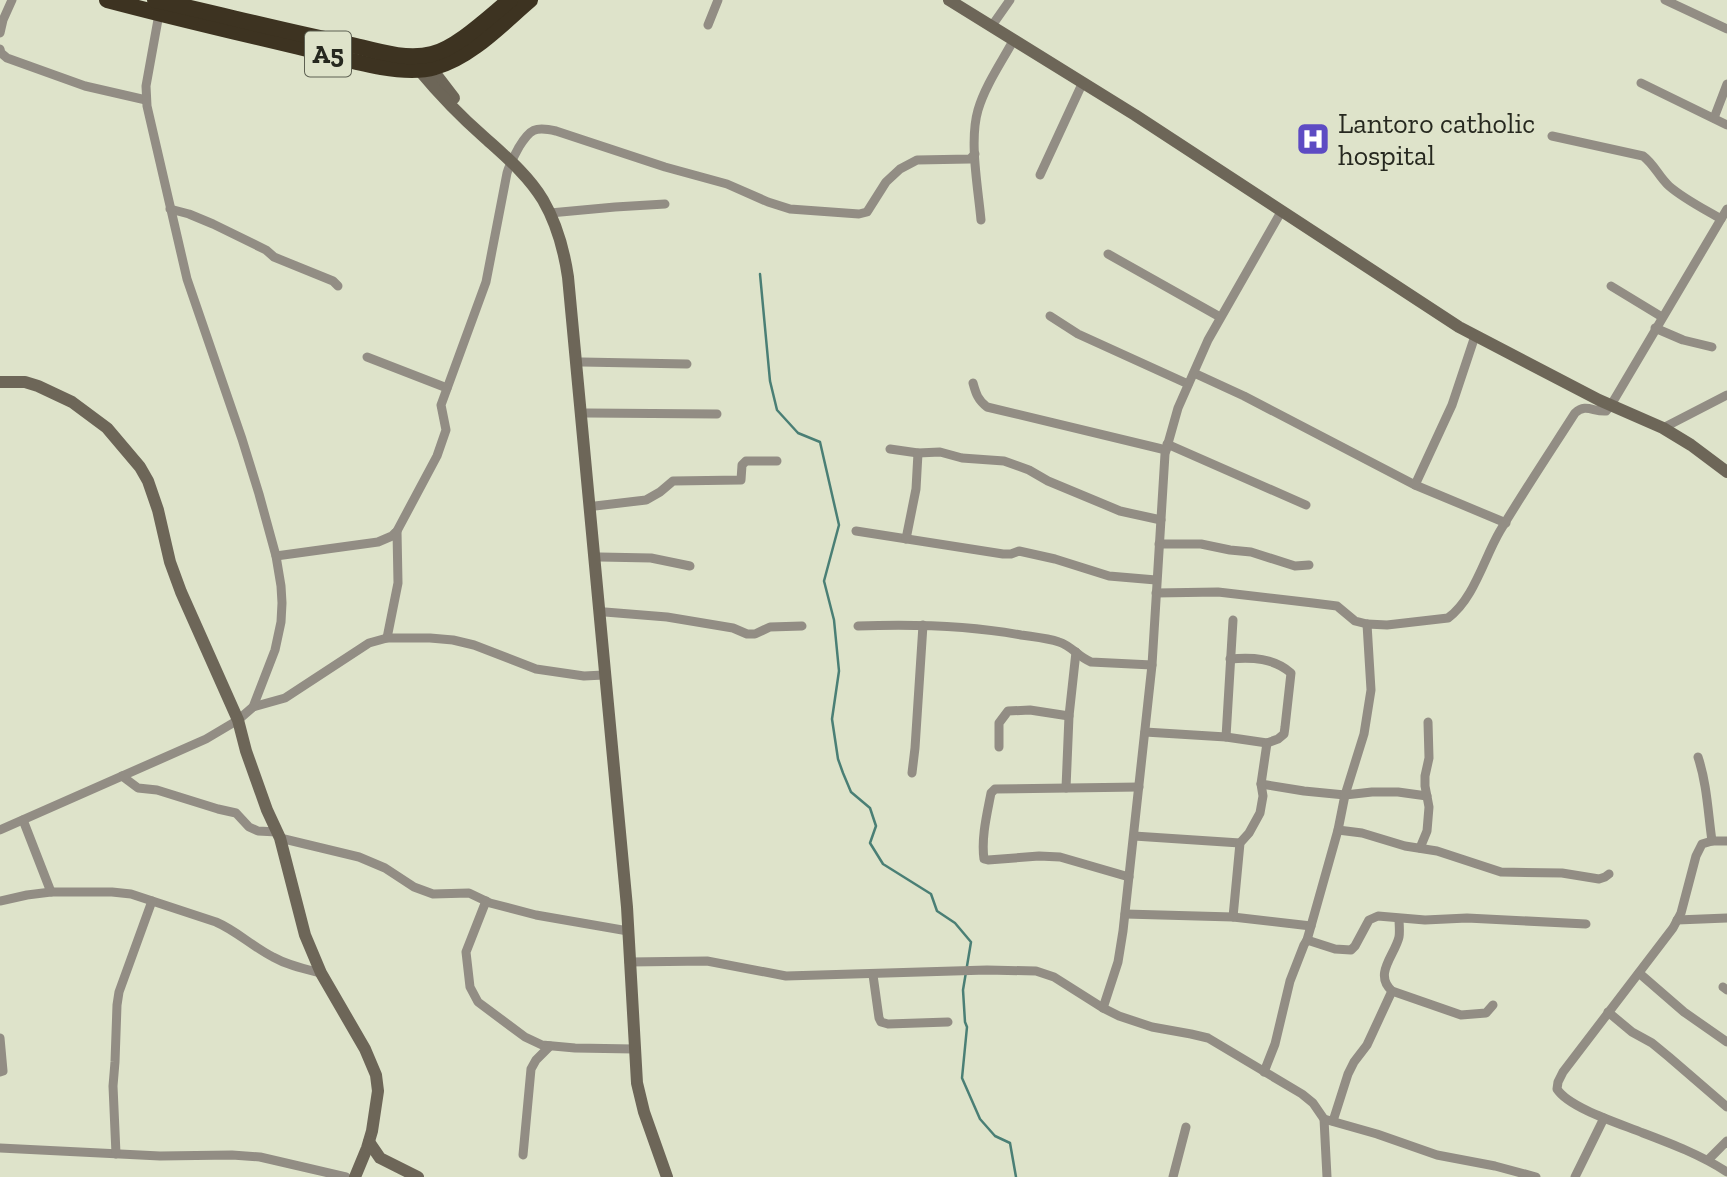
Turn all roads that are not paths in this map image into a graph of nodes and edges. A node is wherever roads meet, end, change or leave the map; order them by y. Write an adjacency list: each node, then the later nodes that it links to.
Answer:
1 (12, 0): 14 (street)
2 (107, 0): 9 (highway, A5)
3 (510, 0): 16 (highway, A5)
4 (530, 0): 18 (highway)
5 (718, 0): 11 (street)
6 (949, 0): 12 (street)
7 (1010, 0): 12 (street)
8 (1665, 0): 13 (street)
9 (157, 7): 10 (highway, A5); 16 (highway, A5); 22 (street)
10 (216, 7): 16 (highway, A5)
11 (708, 26)
12 (991, 27): 15 (street)
13 (1727, 29)
14 (0, 33)
15 (1013, 41): 19 (street); 26 (street)
16 (310, 43): 18 (highway, A5)
17 (0, 49): 22 (street)
18 (425, 69): 27 (street)
19 (1083, 82): 28 (street); 32 (street)
20 (1641, 83): 23 (street)
21 (1727, 85): 23 (street)
22 (146, 100): 30 (street)
23 (1714, 118): 24 (street)
24 (1727, 125)
25 (1552, 136): 34 (street)
26 (975, 154): 27 (street); 35 (street)
27 (513, 157): 33 (street); 52 (street)
28 (1040, 175)
29 (665, 204): 33 (street)
30 (170, 209): 37 (street); 72 (street)
31 (1727, 209): 34 (street)
32 (1281, 212): 40 (street); 43 (street)
33 (554, 213): 46 (street); 88 (street)
34 (1721, 219): 41 (street)
35 (981, 220)
36 (1108, 254): 40 (street)
37 (338, 286)
38 (1611, 286): 41 (street)
39 (1050, 316): 51 (street)
40 (1220, 317): 48 (street)
41 (1662, 317): 42 (street)
42 (1655, 328): 44 (street); 54 (street)
43 (1475, 336): 54 (street); 63 (street)
44 (1712, 347)
45 (367, 357): 52 (street)
46 (582, 362): 47 (street); 55 (street)
47 (687, 363)
48 (1194, 373): 51 (street); 63 (street)
49 (0, 382): 91 (street)
50 (974, 383): 58 (street)
51 (1188, 384): 58 (street)
52 (447, 388): 68 (street)
53 (1727, 395): 57 (street)
54 (1611, 405): 57 (street); 67 (street)
55 (587, 413): 56 (street); 65 (street)
56 (717, 414)
57 (1663, 428): 62 (street)
58 (1167, 447): 64 (street); 66 (street)
59 (890, 449): 60 (street)
60 (918, 453): 66 (street); 70 (street)
61 (778, 461): 65 (street)
62 (1727, 472)
63 (1415, 485): 67 (street)
64 (1306, 505)
65 (595, 506): 73 (street)
66 (1161, 520): 71 (street)
67 (1506, 523): 80 (street)
68 (397, 531): 72 (street); 84 (street)
69 (856, 531): 70 (street)
70 (906, 539): 76 (street)
71 (1159, 544): 74 (street); 76 (street)
72 (276, 556): 89 (street)
73 (600, 557): 75 (street); 78 (street)
74 (1309, 565)
75 (690, 566)
76 (1156, 580): 77 (street)
77 (1156, 593): 80 (street); 87 (street)
78 (605, 612): 82 (street); 129 (street)
79 (1233, 620): 86 (street)
80 (1367, 624): 103 (street)
81 (923, 625): 83 (street); 85 (street); 98 (street)
82 (802, 626)
83 (858, 626)
84 (387, 638): 88 (street); 89 (street)
85 (1076, 652): 87 (street); 90 (street)
86 (1230, 659): 94 (street); 95 (street)
87 (1152, 666): 93 (street)
88 (604, 675): 127 (street)
89 (253, 707): 91 (street)
90 (1069, 716): 96 (street); 102 (street)
91 (238, 720): 99 (street); 108 (street)
92 (1428, 722): 104 (street)
93 (1145, 732): 94 (street); 101 (street)
94 (1226, 737): 95 (street)
95 (1268, 743): 100 (street)
96 (999, 747)
97 (1698, 757): 110 (street)
98 (912, 773)
99 (122, 776): 105 (street); 108 (street)
100 (1261, 783): 103 (street); 112 (street)
101 (1139, 787): 102 (street); 109 (street)
102 (1066, 788): 115 (street)
103 (1345, 795): 104 (street); 107 (street)
104 (1427, 796): 113 (street)
105 (23, 820): 106 (street); 116 (street)
106 (0, 830)
107 (1338, 830): 113 (street); 126 (street)
108 (279, 835): 119 (street); 130 (street)
109 (1133, 836): 112 (street); 115 (street)
110 (1712, 841): 111 (street); 124 (street)
111 (1727, 841)
112 (1240, 843): 121 (street)
113 (1420, 848): 114 (street)
114 (1609, 874)
115 (1129, 877): 120 (street)
116 (51, 892): 117 (street); 118 (street)
117 (0, 901)
118 (152, 901): 130 (street); 151 (street)
119 (486, 901): 127 (street); 140 (street)
120 (1125, 914): 121 (street); 135 (street)
121 (1233, 916): 126 (street)
122 (1727, 918): 124 (street)
123 (1399, 919): 125 (street); 128 (street); 133 (street)
124 (1677, 920): 131 (street)
125 (1586, 924)
126 (1311, 926): 128 (street)
127 (628, 931): 129 (street)
128 (1307, 940): 143 (street)
129 (633, 962): 132 (street); 141 (street); 160 (street)
130 (321, 973): 149 (street)
131 (1639, 973): 136 (street); 139 (street)
132 (873, 975): 135 (street); 137 (street)
133 (1392, 991): 134 (street); 146 (street)
134 (1493, 1006)
135 (1103, 1008): 143 (street)
136 (1608, 1012): 144 (street); 145 (street)
137 (948, 1022)
138 (0, 1038): 142 (street)
139 (1727, 1042)
140 (550, 1046): 141 (street); 152 (street)
141 (634, 1049): 159 (street)
142 (0, 1072)
143 (1264, 1072): 146 (street)
144 (1727, 1107)
145 (1604, 1118): 153 (street); 164 (street)
146 (1329, 1120): 162 (street); 163 (street)
147 (1186, 1127): 161 (street)
148 (1727, 1141): 153 (street)
149 (369, 1142): 154 (street); 155 (street)
150 (0, 1148): 151 (street)
151 (116, 1154): 157 (street)
152 (523, 1155)
153 (1708, 1160): 156 (street)
154 (388, 1163): 155 (street); 158 (street)
155 (357, 1171)
156 (1727, 1172)
157 (346, 1177)
158 (418, 1177)
159 (667, 1177)
160 (673, 1177)
161 (1173, 1177)
162 (1327, 1177)
163 (1536, 1177)
164 (1576, 1177)

